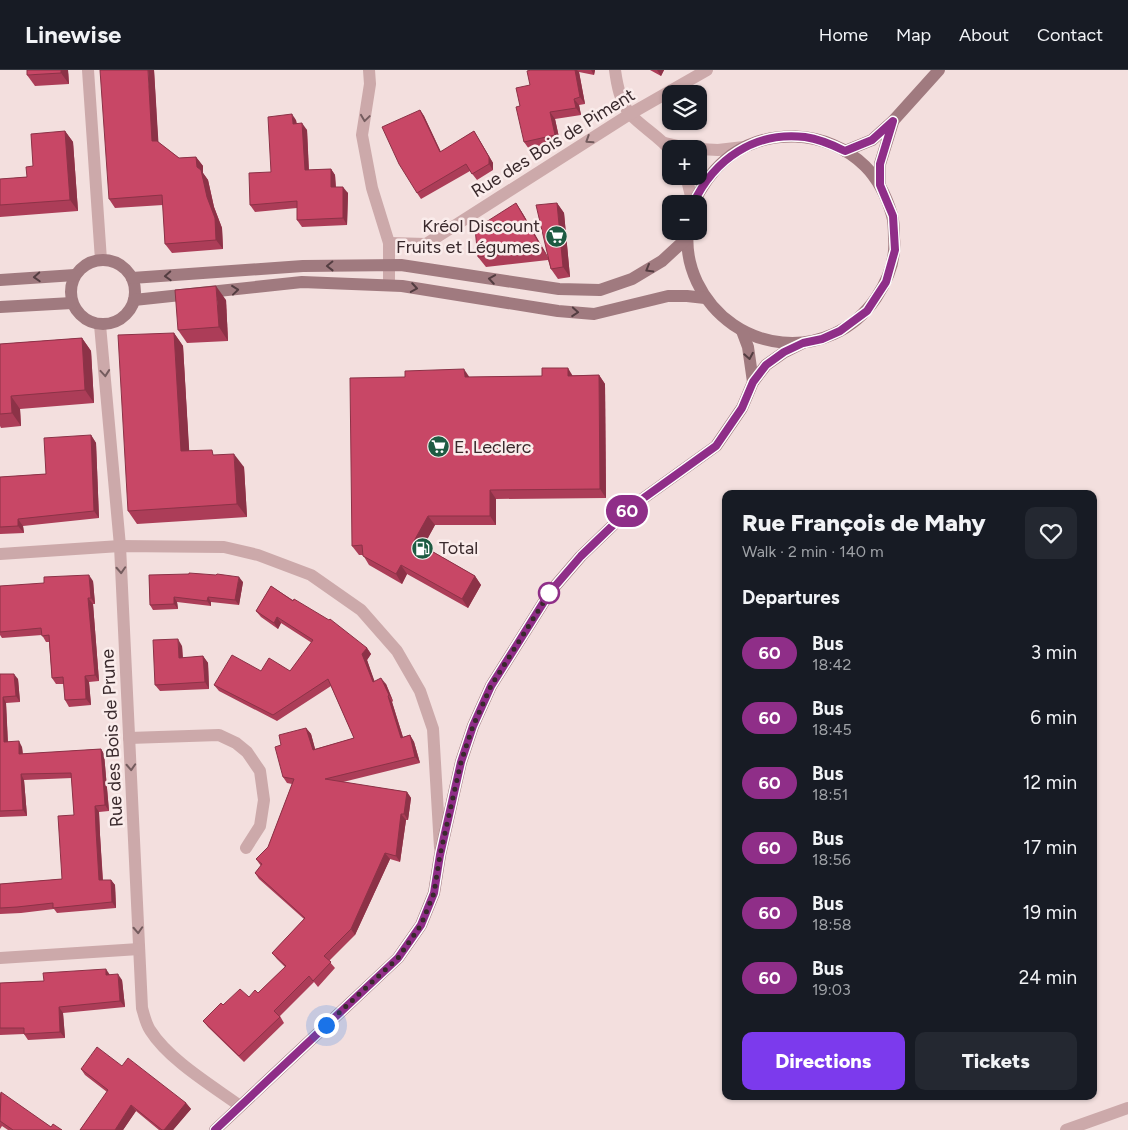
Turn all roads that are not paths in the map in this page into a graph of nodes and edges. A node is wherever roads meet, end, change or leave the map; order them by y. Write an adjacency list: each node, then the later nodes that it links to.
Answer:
1 (88, 70): 17 (street)
2 (369, 70): 16 (street, one-way to 16)
3 (615, 70): 6 (street)
4 (707, 70): 6 (street, Rue des Bois de Piment)
5 (939, 70): 7 (main road)
6 (630, 114): 8 (street); 16 (street, Rue des Bois de Piment, one-way to 16)
7 (893, 121): 11 (main road); 12 (main road)
8 (662, 142)
9 (744, 147): 10 (street); 11 (main road); 13 (main road)
10 (707, 149)
11 (845, 151): 12 (main road)
12 (880, 185): 29 (main road)
13 (698, 195)
14 (682, 240): 18 (main road, one-way to 18)
15 (688, 240): 23 (main road)
16 (389, 243): 18 (street)
17 (101, 260): 19 (main road); 20 (main road)
18 (389, 265): 20 (main road, one-way to 20); 22 (street)
19 (75, 275): 21 (main road, one-way to 21); 25 (main road)
20 (132, 278): 24 (main road)
21 (0, 280)
22 (389, 285): 23 (main road, one-way to 23); 24 (main road, one-way to 22)
23 (705, 298): 28 (main road)
24 (134, 300): 27 (main road)
25 (72, 303): 26 (main road); 27 (main road)
26 (0, 307)
27 (100, 325): 31 (street, Rue des Bois de Prune, one-way to 31)
28 (742, 331): 29 (main road); 30 (main road, one-way to 30)
29 (803, 343): 30 (main road)
30 (753, 382): 35 (main road)
31 (120, 546): 32 (street); 33 (street, Rue des Bois de Prune, one-way to 33); 35 (street)
32 (0, 554)
33 (129, 738): 34 (street); 36 (street, Rue des Bois de Prune, one-way to 36)
34 (246, 848)
35 (440, 855): 38 (main road)
36 (139, 949): 37 (street); 38 (street, Rue des Bois de Prune)
37 (0, 958)
38 (240, 1106): 40 (main road)
39 (1128, 1108): 41 (street)
40 (215, 1130)
41 (1066, 1130)

